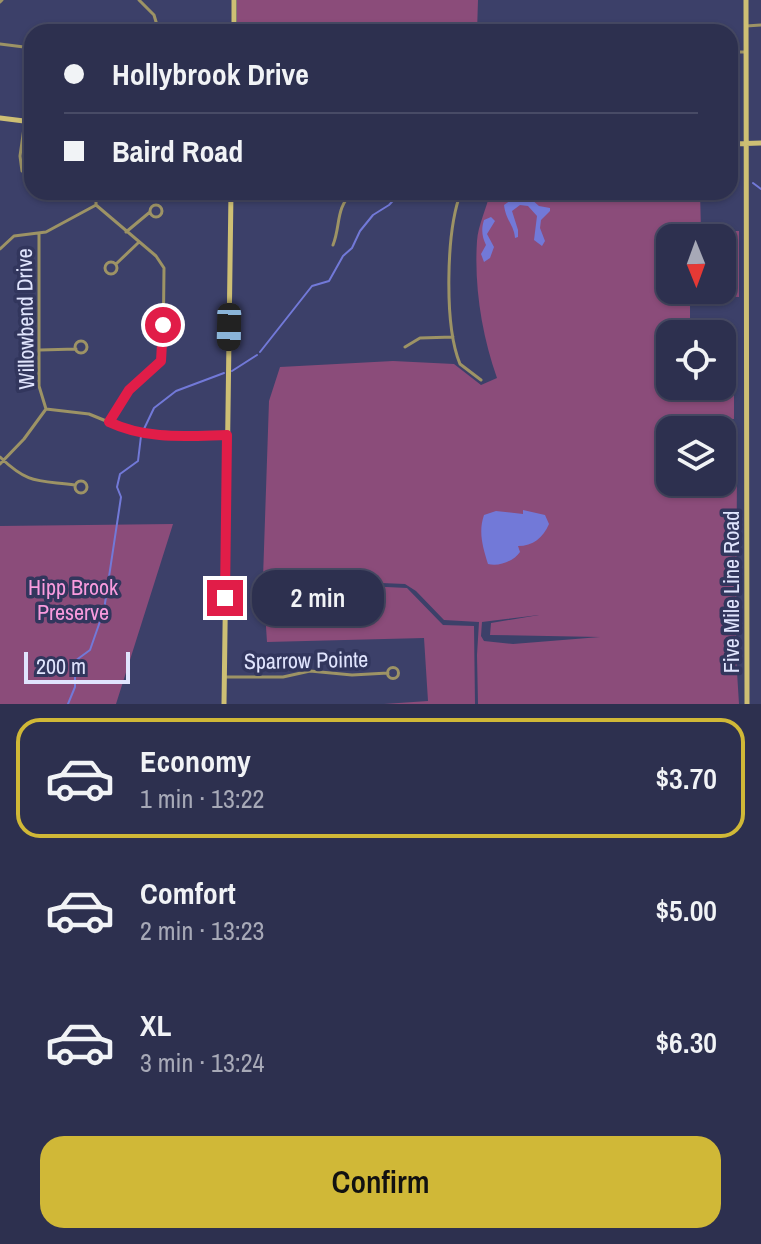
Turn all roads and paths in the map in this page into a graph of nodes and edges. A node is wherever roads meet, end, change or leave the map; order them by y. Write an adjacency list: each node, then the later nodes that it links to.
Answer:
1 (139, 0): 4 (street)
2 (234, 0): 5 (main road)
3 (746, 0): 7 (main road, Five Mile Line Road)
4 (157, 24)
5 (234, 24)
6 (761, 25): 7 (street)
7 (746, 26): 11 (main road, Five Mile Line Road)
8 (0, 44): 9 (street)
9 (24, 47)
10 (738, 52): 11 (street)
11 (746, 52): 15 (main road, Five Mile Line Road)
12 (0, 118): 13 (main road)
13 (24, 121)
14 (24, 139): 18 (street)
15 (747, 143): 16 (main road); 17 (main road); 44 (main road, Five Mile Line Road)
16 (761, 143)
17 (738, 144)
18 (22, 171)
19 (96, 200): 23 (street)
20 (231, 200): 38 (main road)
21 (346, 200): 29 (street)
22 (458, 200): 31 (street)
23 (96, 205): 25 (street); 26 (street)
24 (150, 212): 25 (street)
25 (126, 232): 27 (street)
26 (39, 234): 28 (street); 34 (street, Willowbend Drive)
27 (138, 243): 30 (street); 37 (street)
28 (1, 245)
29 (333, 245)
30 (116, 264)
31 (453, 337): 32 (street); 35 (street)
32 (405, 347)
33 (76, 349): 34 (street)
34 (40, 350): 36 (street, Willowbend Drive)
35 (481, 380)
36 (46, 409): 37 (street, Willowbend Drive); 39 (street)
37 (109, 422): 38 (street, Willowbend Drive)
38 (227, 435): 42 (main road)
39 (1, 460): 40 (street)
40 (75, 485)
41 (388, 673): 42 (street, Sparrow Pointe)
42 (224, 677): 43 (main road)
43 (224, 704)
44 (747, 704)

